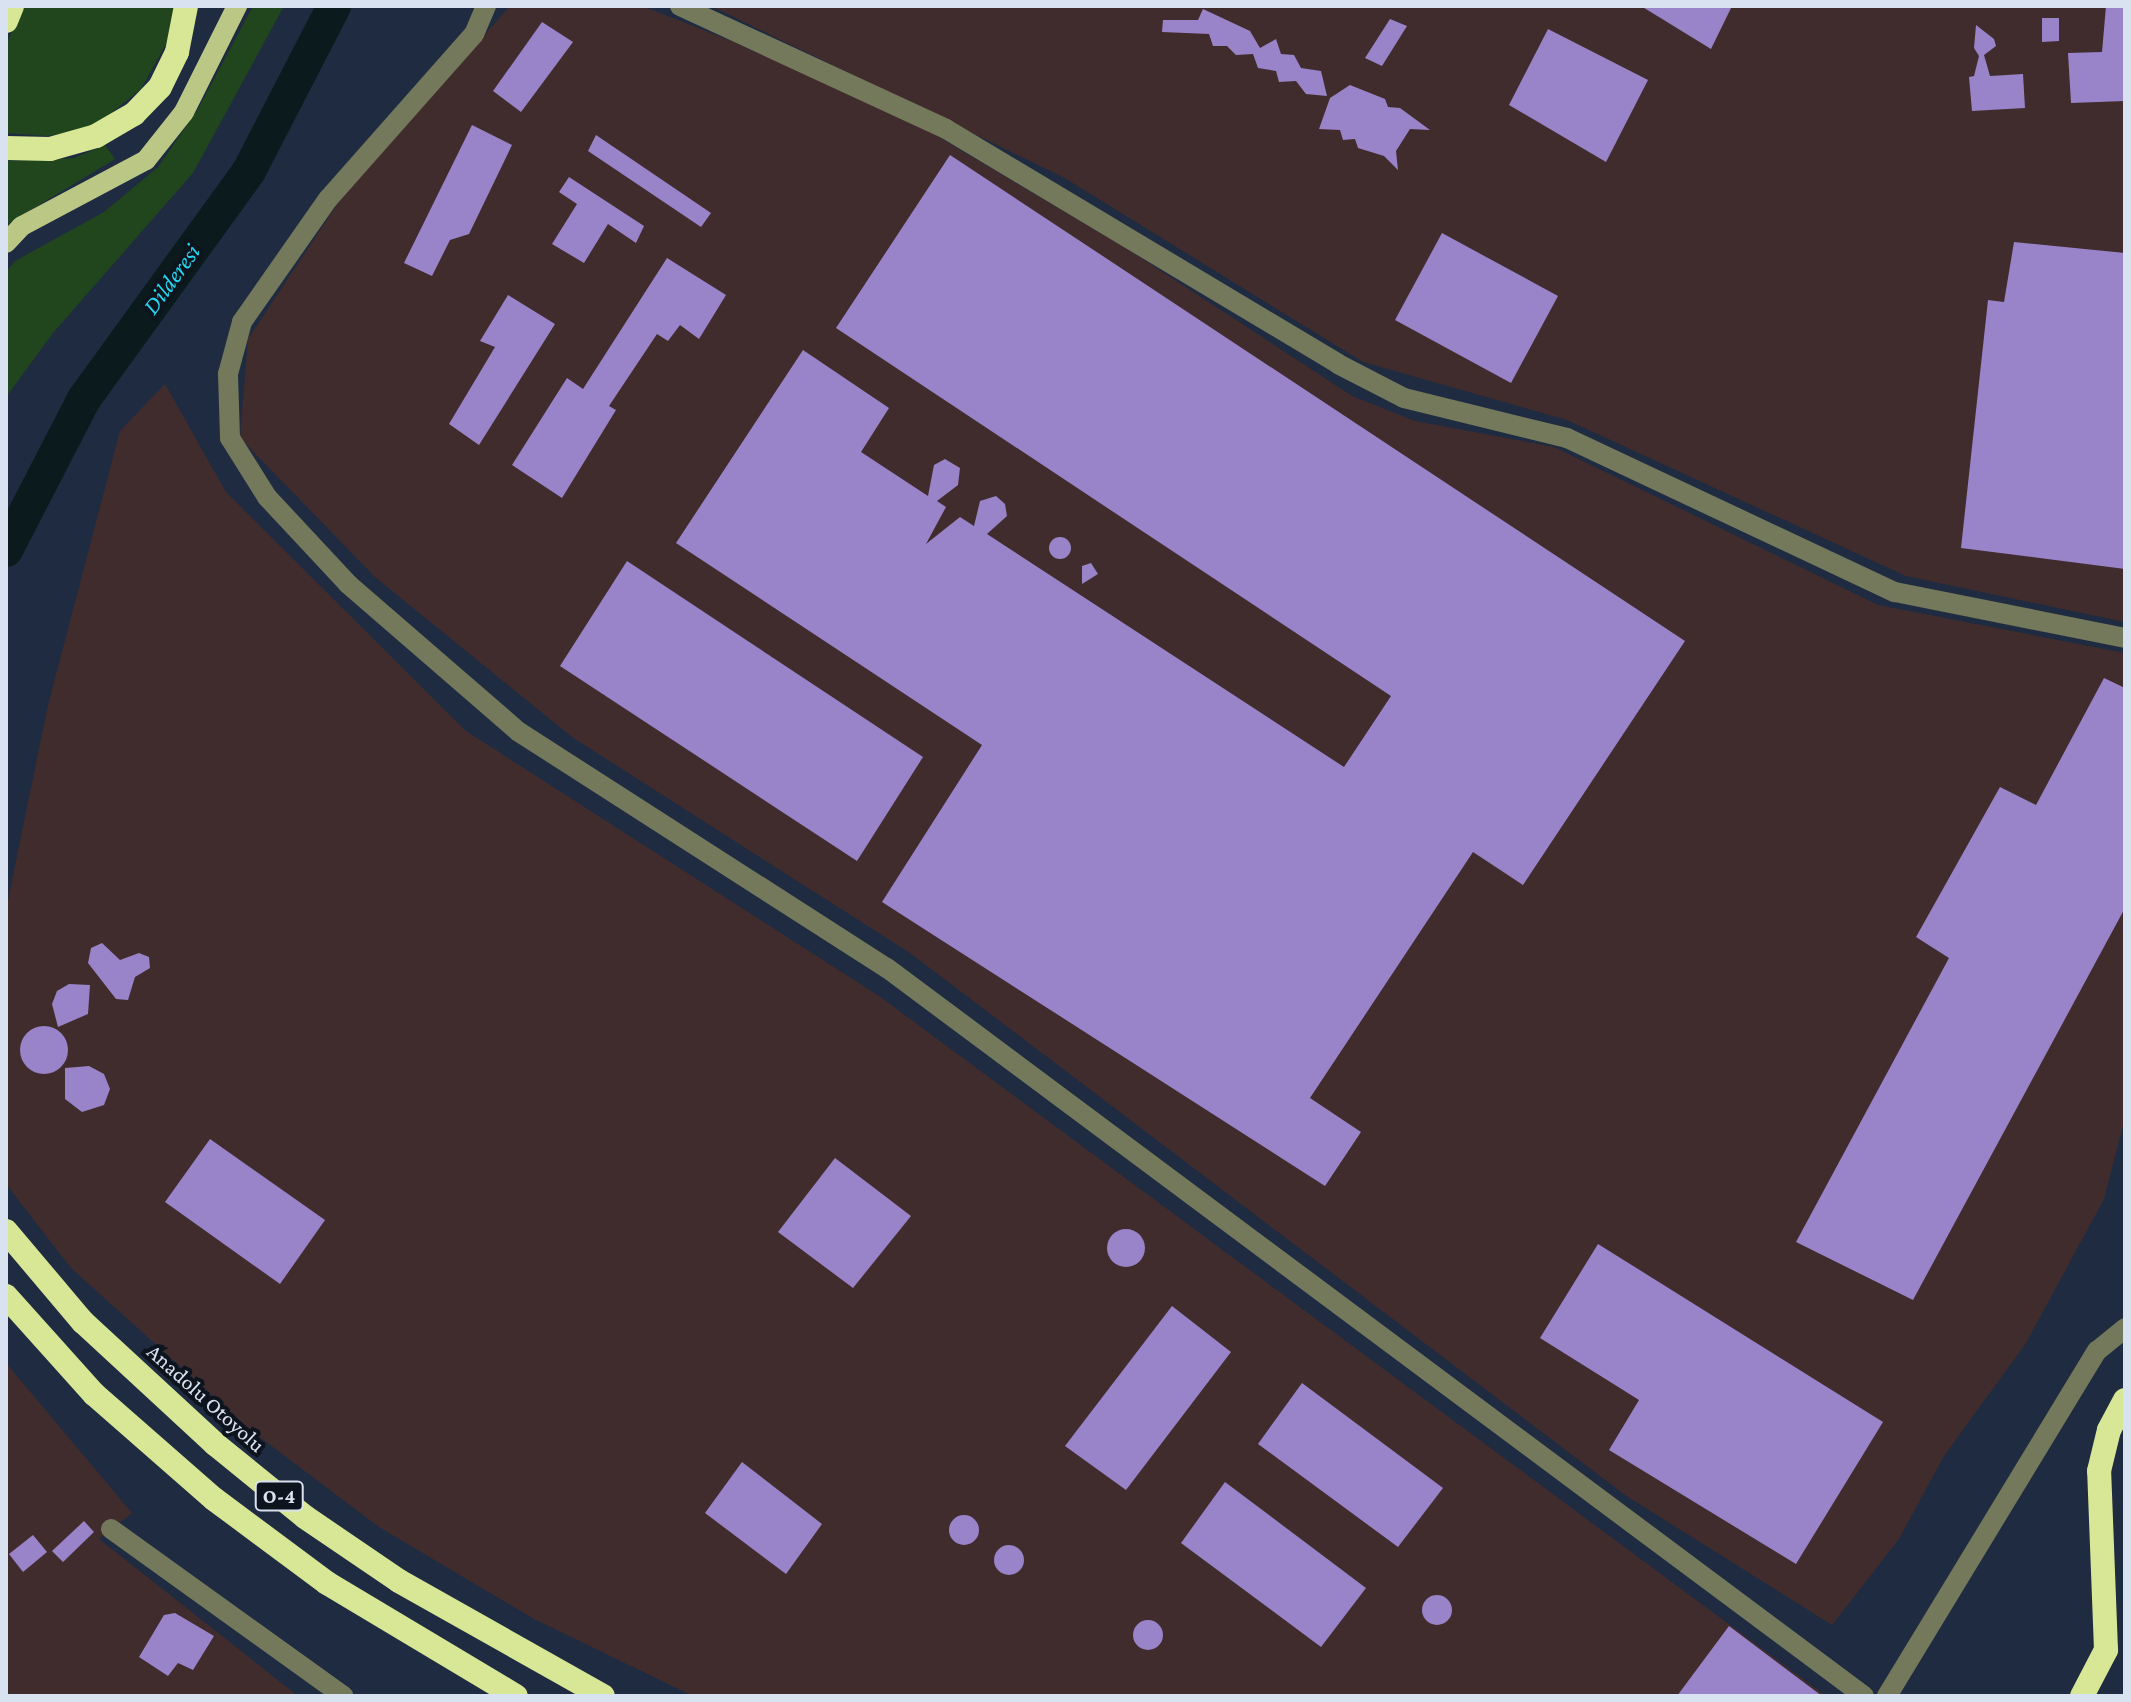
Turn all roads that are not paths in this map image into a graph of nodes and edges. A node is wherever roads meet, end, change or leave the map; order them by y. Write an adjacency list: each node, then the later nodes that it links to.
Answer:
1 (12, 6): 7 (highway)
2 (186, 6): 9 (highway)
3 (237, 6): 10 (main road)
4 (486, 6): 8 (street)
5 (496, 6): 8 (street)
6 (680, 6): 11 (street)
7 (6, 21)
8 (474, 34): 20 (street)
9 (6, 148)
10 (6, 243)
11 (2125, 638)
12 (6, 1231): 19 (highway, Anadolu Otoyolu / O-4)
13 (6, 1296): 18 (highway, O-4)
14 (2125, 1328): 21 (street)
15 (2125, 1400): 22 (highway)
16 (111, 1529): 17 (street)
17 (343, 1696)
18 (516, 1696)
19 (603, 1696)
20 (1864, 1696)
21 (1887, 1696)
22 (2082, 1696)

